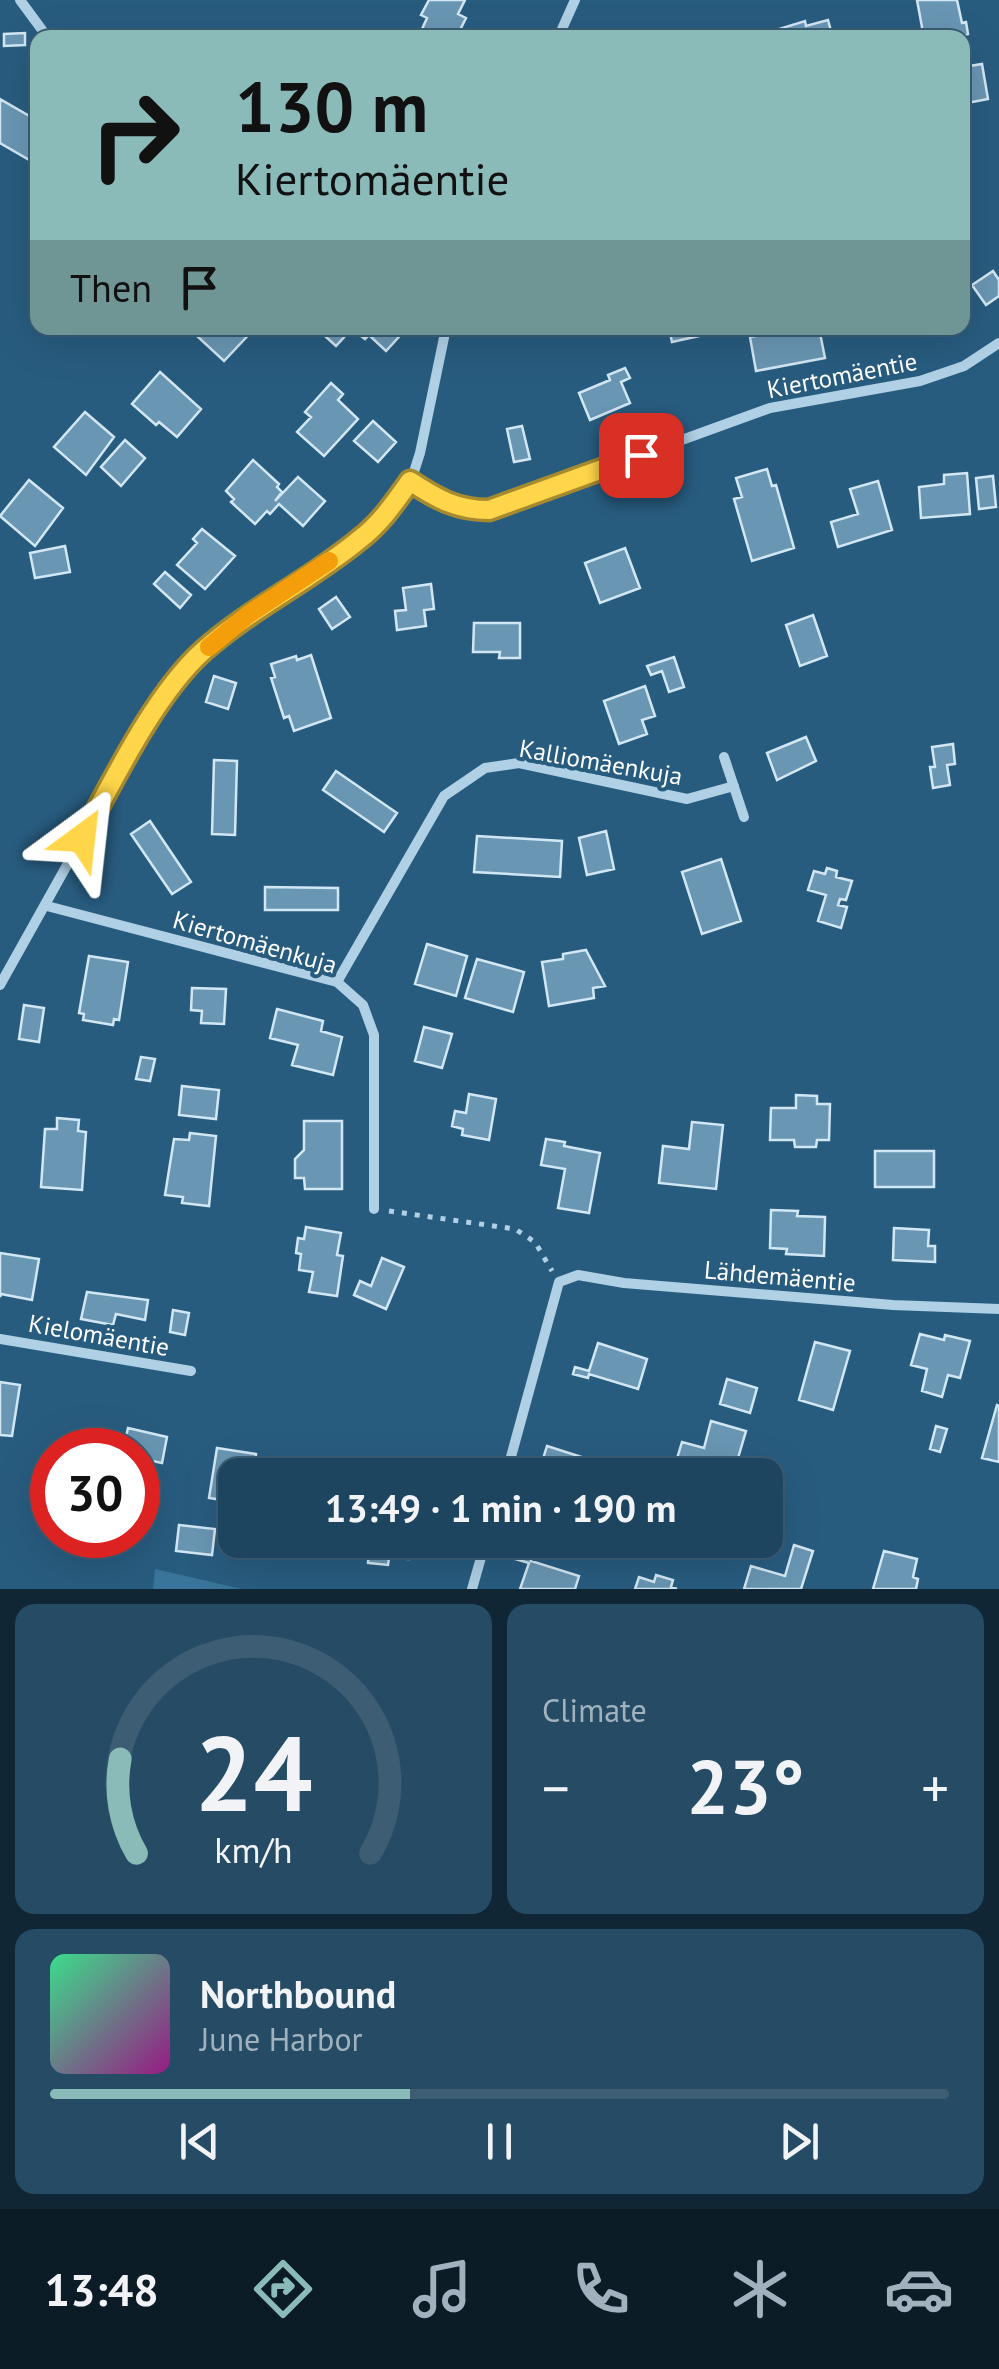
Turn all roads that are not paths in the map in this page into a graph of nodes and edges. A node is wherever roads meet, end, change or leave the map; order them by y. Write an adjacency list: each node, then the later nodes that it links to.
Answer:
1 (20, 0): 3 (street)
2 (575, 0): 4 (street)
3 (42, 30)
4 (562, 30)
5 (445, 335): 7 (street)
6 (999, 343): 7 (street, Kiertomäentie)
7 (410, 481): 11 (street)
8 (724, 757): 9 (street)
9 (734, 786): 10 (street); 12 (street, Kalliomäenkuja)
10 (744, 817)
11 (47, 906): 12 (street, Kiertomäenkuja); 13 (street)
12 (336, 982): 14 (street, Kiertomäenkuja)
13 (0, 985)
14 (374, 1208)
15 (999, 1309): 18 (street, Lähdemäentie)
16 (0, 1338): 17 (street, Kielomäentie)
17 (191, 1371)
18 (511, 1458)
19 (481, 1558): 20 (street)
20 (472, 1589)

